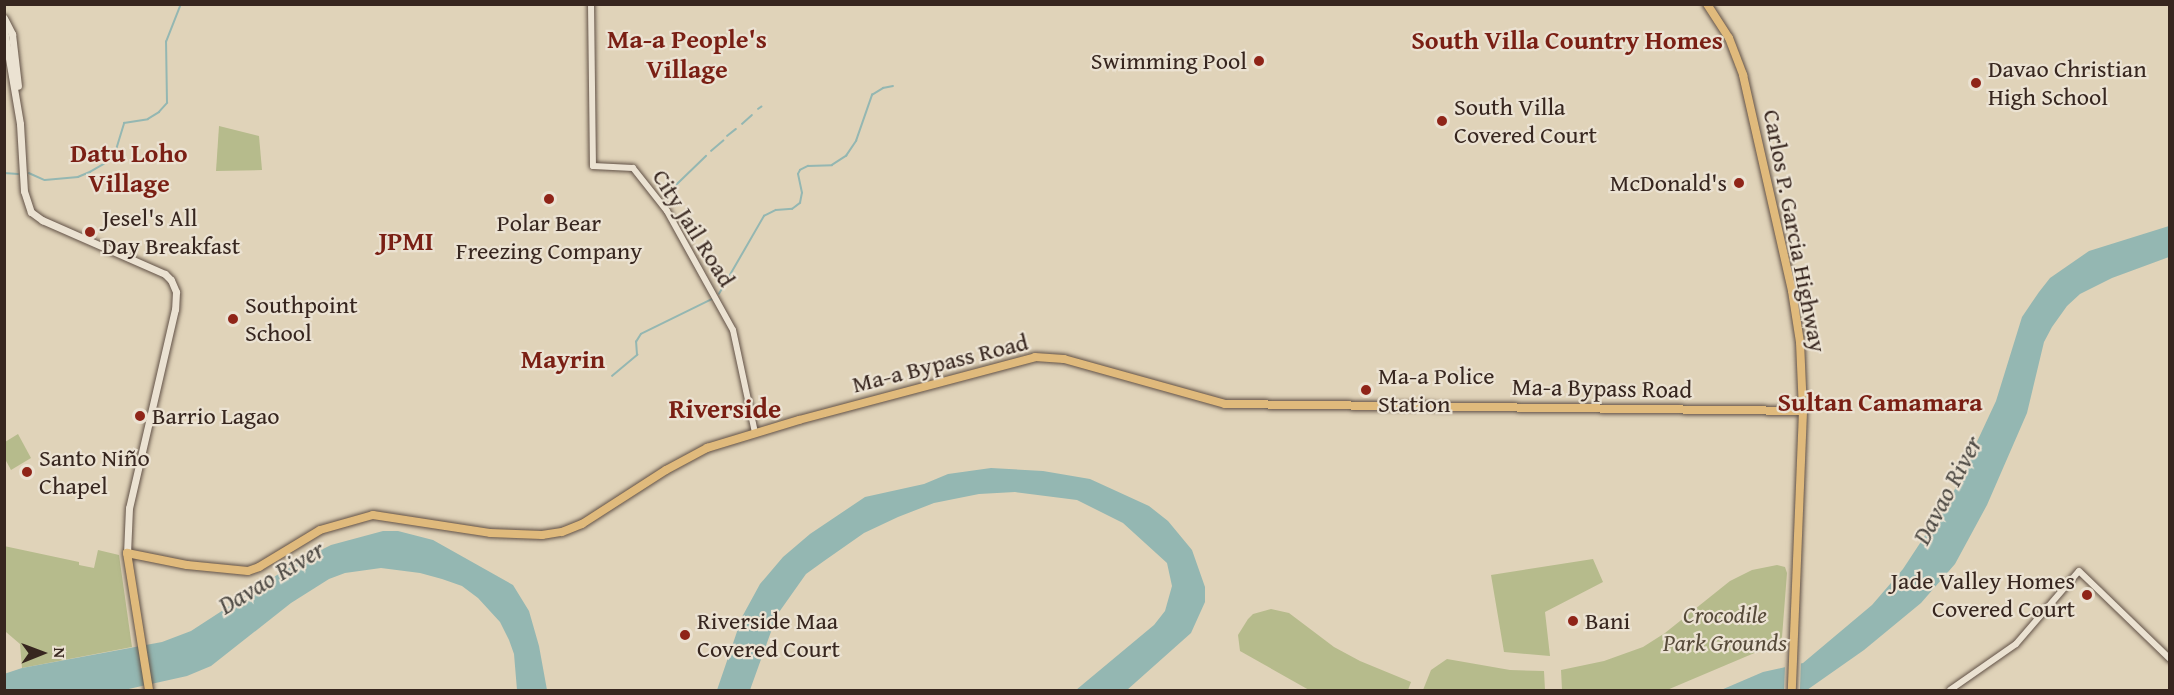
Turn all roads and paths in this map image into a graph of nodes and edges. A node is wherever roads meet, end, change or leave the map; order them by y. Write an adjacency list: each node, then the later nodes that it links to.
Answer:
1 (591, 4): 6 (street, City Jail Road)
2 (1707, 4): 5 (main road, Carlos P. Garcia Highway)
3 (4, 18): 4 (main road)
4 (7, 27): 7 (main road)
5 (1803, 411): 6 (main road, Ma-a Bypass Road); 10 (main road, Carlos P. Garcia Highway)
6 (755, 432): 7 (main road, Ma-a Bypass Road)
7 (127, 553): 9 (main road)
8 (2169, 659): 11 (street)
9 (149, 690)
10 (1792, 690)
11 (1950, 690)

